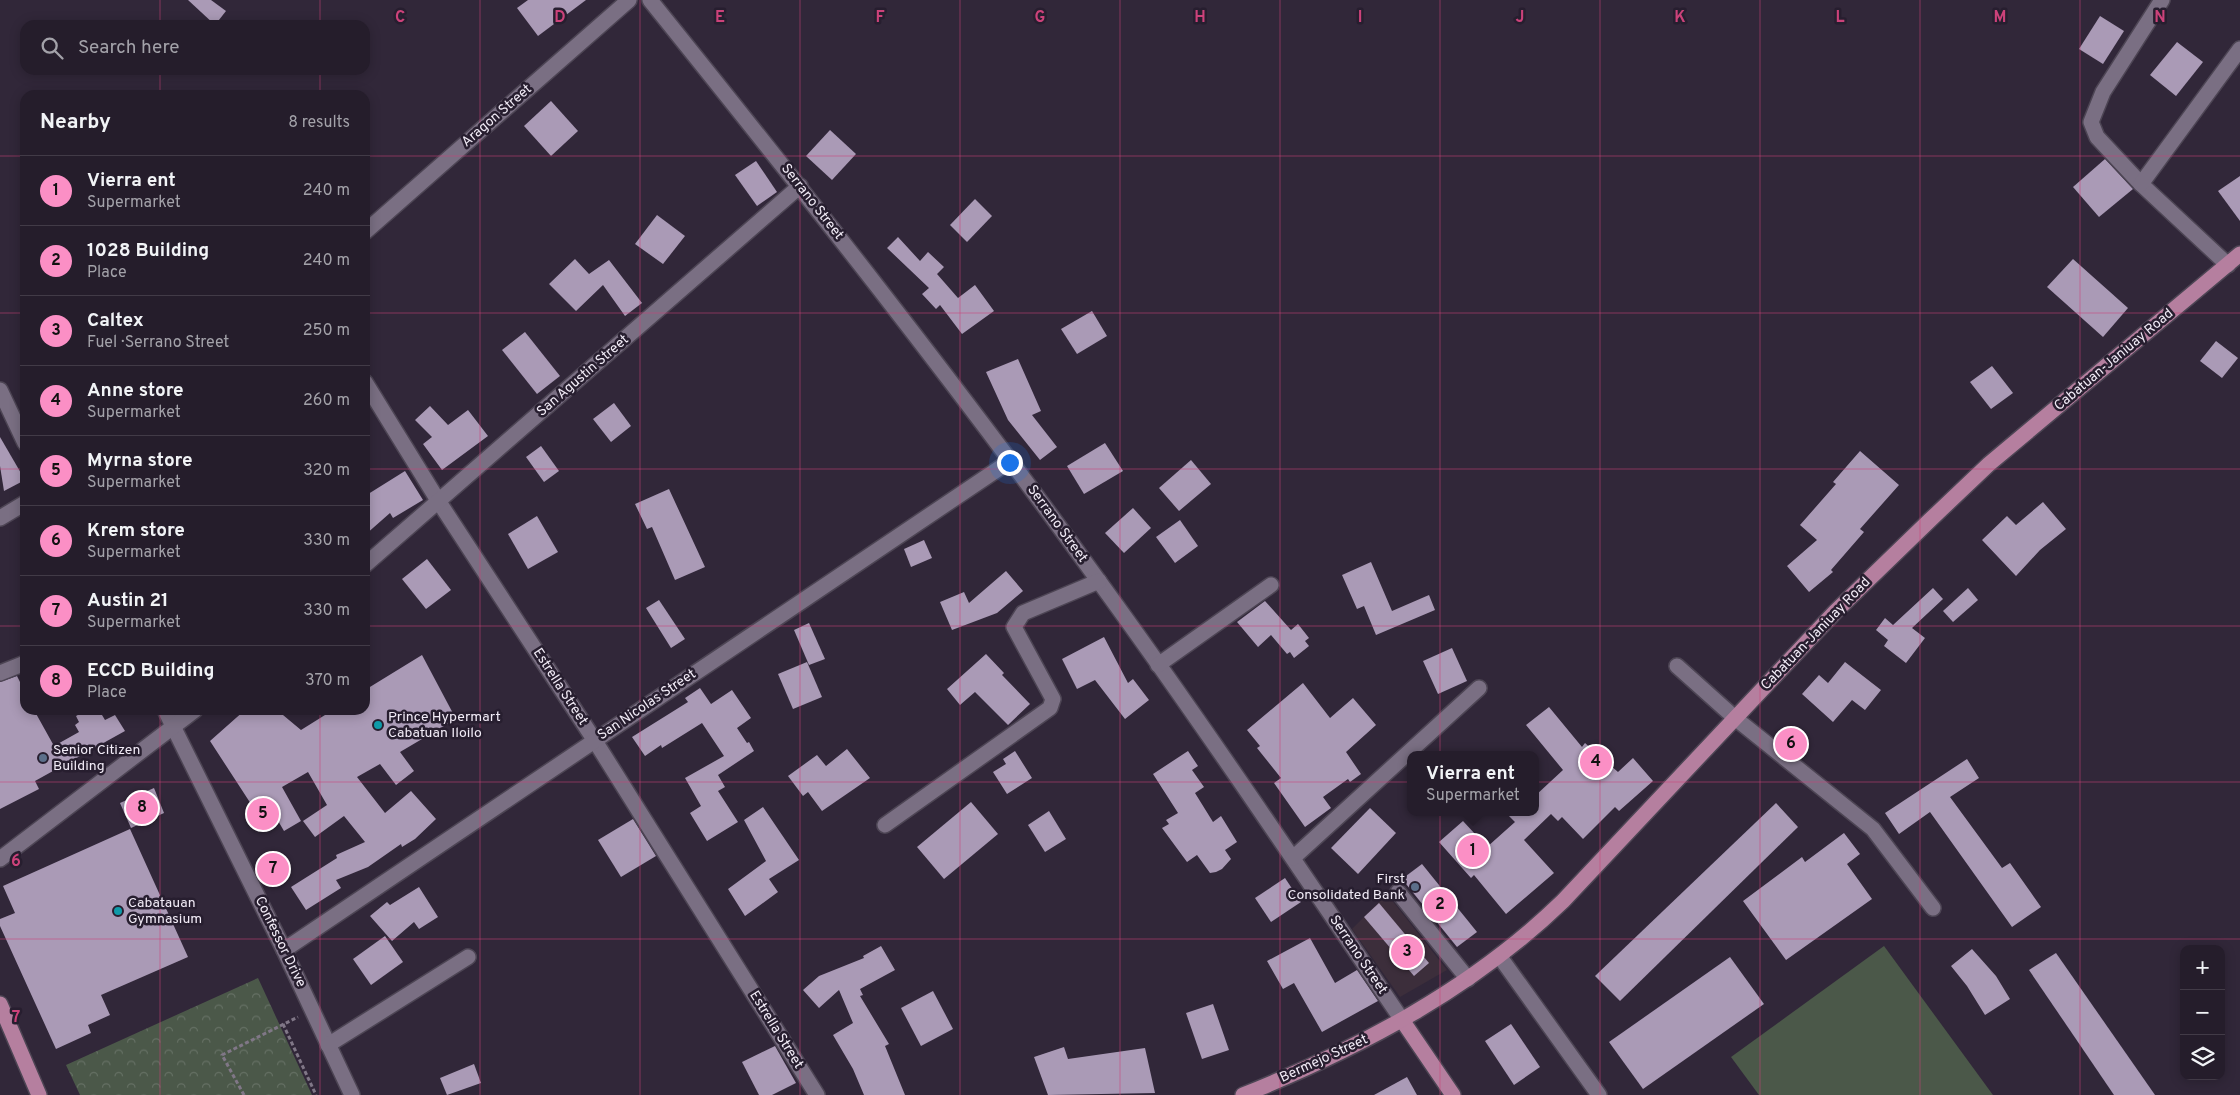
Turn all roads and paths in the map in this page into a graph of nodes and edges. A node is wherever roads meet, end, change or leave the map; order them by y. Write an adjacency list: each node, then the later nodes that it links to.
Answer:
1 (629, 0): 7 (street, Aragon Street)
2 (650, 0): 6 (street, Serrano Street)
3 (2162, 0): 5 (street)
4 (2240, 49): 5 (street)
5 (2141, 184): 9 (street)
6 (800, 186): 13 (street, Serrano Street); 14 (street, San Agustin Street)
7 (370, 228)
8 (2240, 254): 9 (main road, Cabatuan-Janiuay Road)
9 (2228, 265): 27 (main road, Cabatuan-Janiuay Road)
10 (0, 390): 12 (street)
11 (370, 390): 14 (street, Estrella Street)
12 (20, 432)
13 (1010, 461): 18 (street, Serrano Street); 29 (street, San Nicolas Street)
14 (439, 502): 17 (street, San Agustin Street); 29 (street, Estrella Street)
15 (20, 506): 16 (street)
16 (0, 518)
17 (370, 562)
18 (1099, 581): 21 (street, Serrano Street); 32 (street)
19 (1271, 585): 21 (street)
20 (20, 665): 23 (street)
21 (1158, 665): 33 (street, Serrano Street)
22 (1677, 666): 27 (street)
23 (0, 673)
24 (1479, 688): 30 (street)
25 (168, 715): 28 (street, Confessor Drive)
26 (190, 715): 28 (street)
27 (1735, 718): 36 (street); 39 (main road, Cabatuan-Janiuay Road)
28 (174, 728): 34 (street); 37 (street, Confessor Drive)
29 (595, 741): 37 (street, San Nicolas Street); 50 (street, Estrella Street)
30 (1410, 751)
31 (1407, 754): 33 (street)
32 (886, 825)
33 (1293, 858): 43 (street, Serrano Street)
34 (0, 860)
35 (1398, 892): 40 (street)
36 (1933, 908)
37 (284, 950): 42 (street, Confessor Drive)
38 (468, 957): 45 (street)
39 (1500, 957): 40 (main road, Cabatuan-Janiuay Road); 53 (street)
40 (1468, 980): 43 (main road, Cabatuan-Janiuay Road)
41 (0, 1004): 46 (main road)
42 (312, 1010): 44 (path); 45 (street, Confessor Drive)
43 (1402, 1020): 51 (main road, Bermejo Street); 52 (main road)
44 (283, 1024): 47 (path); 48 (path)
45 (328, 1045): 49 (street, Confessor Drive)
46 (39, 1095)
47 (244, 1095)
48 (316, 1095)
49 (352, 1095)
50 (817, 1095)
51 (1243, 1095)
52 (1453, 1095)
53 (1599, 1095)

